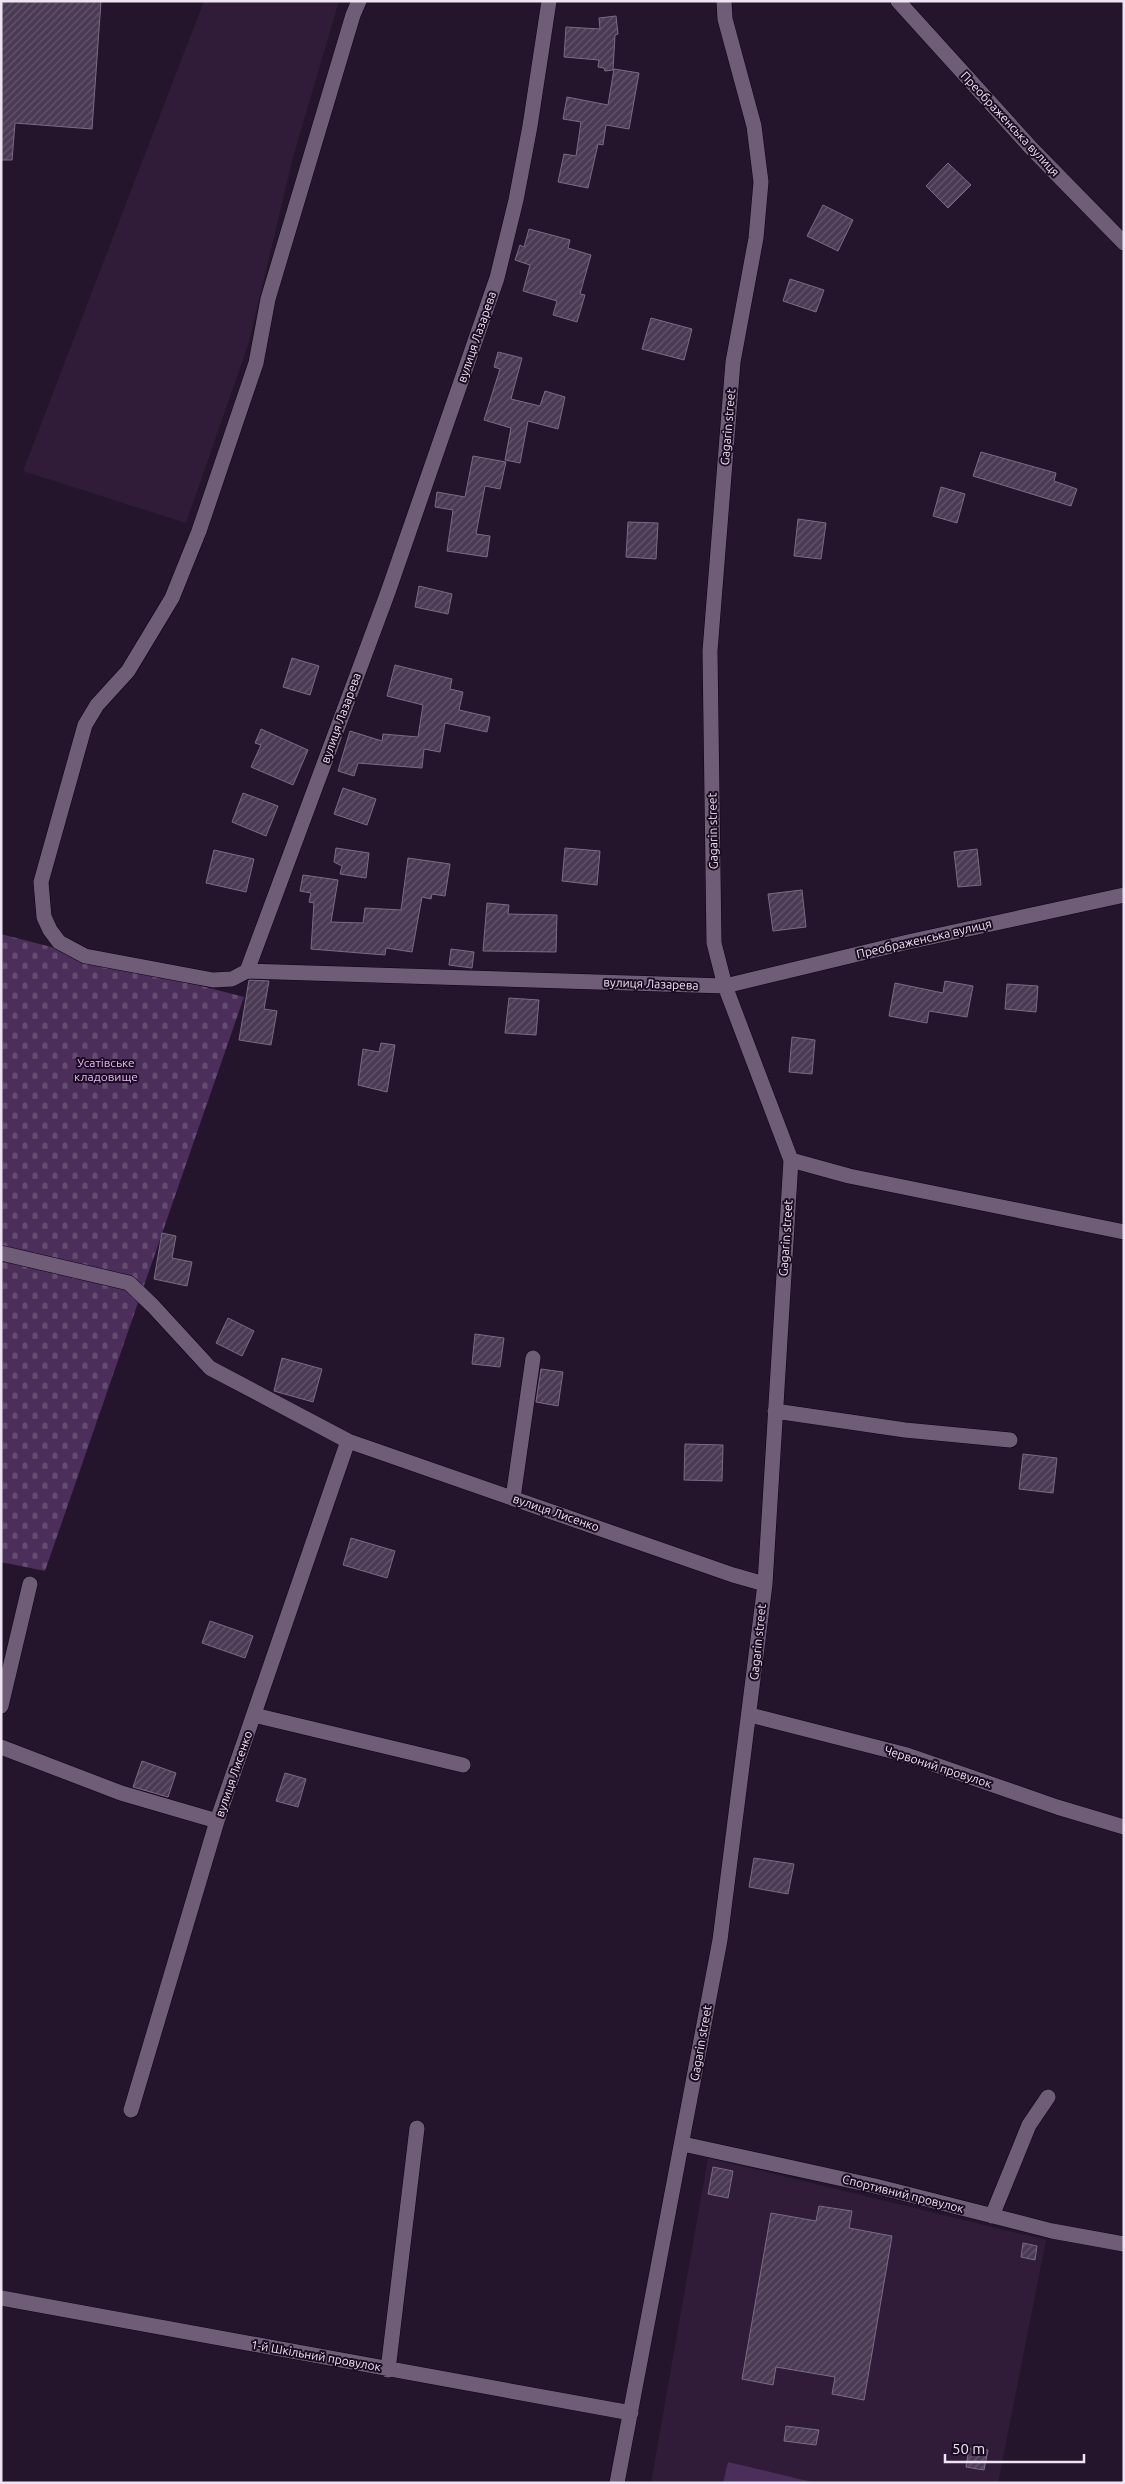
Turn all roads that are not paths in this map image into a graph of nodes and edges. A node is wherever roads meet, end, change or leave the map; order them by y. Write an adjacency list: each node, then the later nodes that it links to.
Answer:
1 (359, 1): 7 (street)
2 (549, 1): 7 (street, вулиця Лазарева)
3 (724, 1): 8 (street, Gagarin street)
4 (898, 1): 5 (street, Преображенська вулиця)
5 (1124, 243)
6 (1124, 894): 8 (street, Преображенська вулиця)
7 (247, 971): 8 (street, вулиця Лазарева)
8 (725, 986): 9 (street, Gagarin street)
9 (790, 1160): 10 (street); 13 (street, Gagarin street)
10 (1124, 1232)
11 (1, 1253): 15 (street, вулиця Лисенко)
12 (533, 1358): 16 (street)
13 (775, 1411): 14 (street); 18 (street, Gagarin street)
14 (1010, 1440)
15 (348, 1441): 16 (street, вулиця Лисенко); 20 (street, вулиця Лисенко)
16 (513, 1498): 18 (street, вулиця Лисенко)
17 (30, 1584): 19 (street)
18 (765, 1584): 21 (street, Gagarin street)
19 (1, 1706)
20 (254, 1715): 23 (street); 24 (street, вулиця Лисенко)
21 (750, 1715): 25 (street, Червоний провулок); 29 (street, Gagarin street)
22 (1, 1747): 24 (street)
23 (463, 1765)
24 (217, 1821): 27 (street, вулиця Лисенко)
25 (1124, 1827)
26 (1048, 2097): 30 (street)
27 (131, 2110)
28 (417, 2128): 33 (street)
29 (683, 2144): 30 (street, Спортивний провулок); 34 (street, Gagarin street)
30 (992, 2216): 31 (street, Спортивний провулок)
31 (1124, 2244)
32 (1, 2298): 33 (street, 1-й Шкільний провулок)
33 (388, 2370): 34 (street, 1-й Шкільний провулок)
34 (631, 2413): 35 (street, Gagarin street)
35 (617, 2483)

